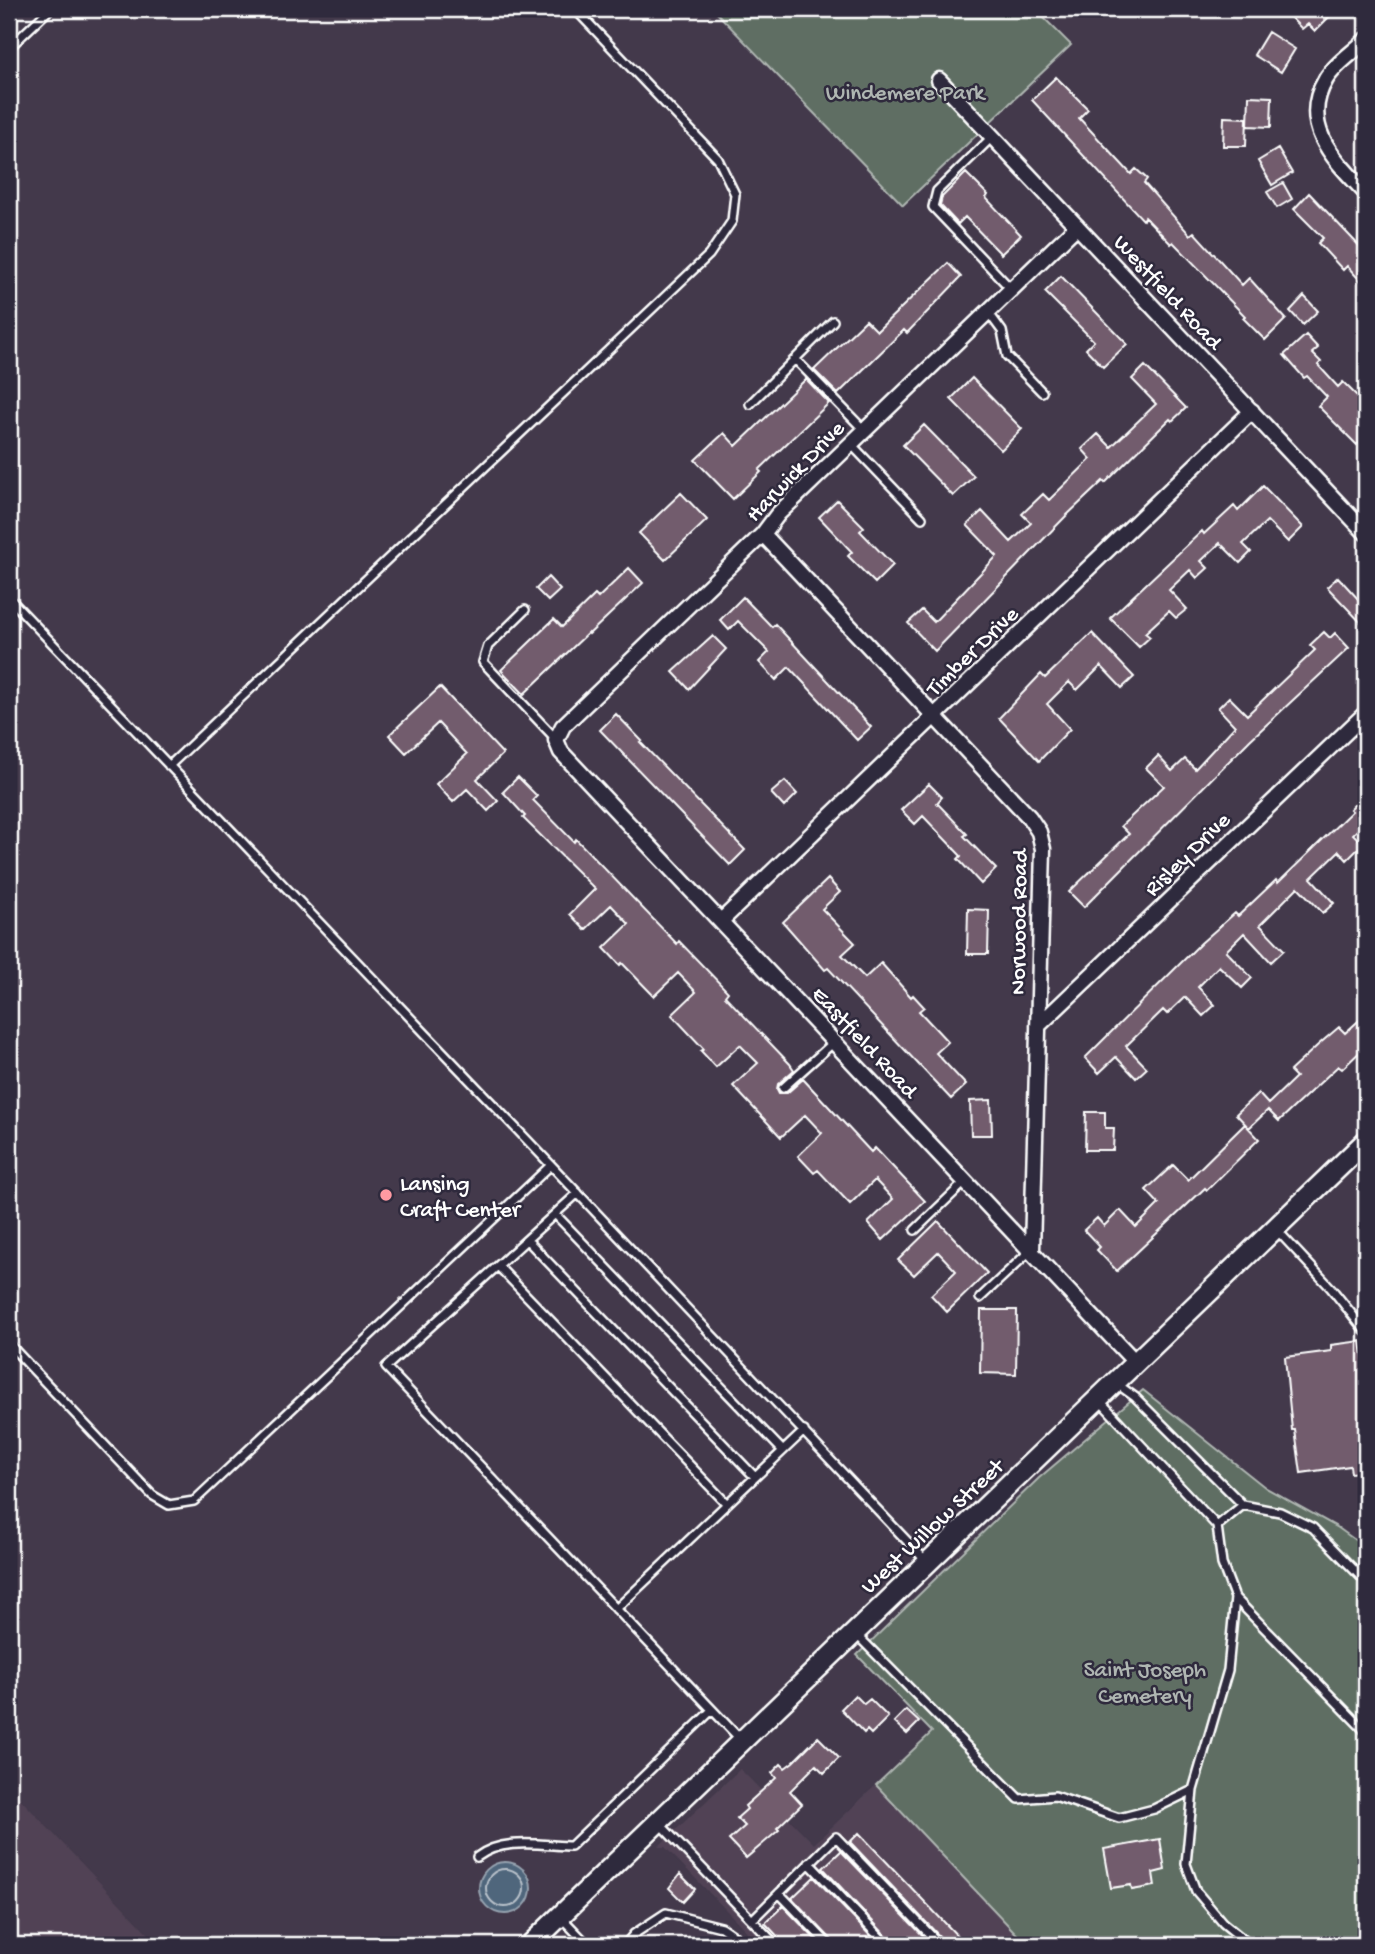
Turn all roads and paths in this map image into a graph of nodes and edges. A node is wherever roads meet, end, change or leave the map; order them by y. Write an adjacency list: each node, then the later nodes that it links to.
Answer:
1 (50, 9): 4 (lane)
2 (575, 9): 26 (lane)
3 (1366, 40): 7 (street)
4 (9, 48)
5 (939, 80): 6 (street, Westfield Road)
6 (992, 137): 8 (street, Westfield Road); 9 (lane)
7 (1366, 192)
8 (1077, 226): 9 (street, Harwick Drive); 15 (street, Westfield Road)
9 (1011, 289): 10 (street, Harwick Drive)
10 (988, 312): 13 (lane); 16 (street, Harwick Drive)
11 (833, 321): 12 (lane)
12 (795, 359): 14 (lane); 16 (lane)
13 (1042, 392)
14 (750, 404)
15 (1252, 411): 19 (street, Westfield Road); 24 (street, Timber Drive)
16 (864, 431): 17 (street, Harwick Drive)
17 (852, 444): 18 (lane); 20 (street, Harwick Drive)
18 (922, 518)
19 (1366, 533)
20 (764, 534): 24 (street, Norwood Road); 25 (street, Harwick Drive)
21 (9, 598): 26 (lane)
22 (525, 610): 25 (lane)
23 (1366, 713): 28 (street, Risley Drive)
24 (936, 716): 27 (street, Timber Drive); 28 (street, Norwood Road)
25 (559, 746): 27 (street, Eastfield Road)
26 (169, 766): 32 (lane)
27 (721, 922): 29 (street, Eastfield Road)
28 (1038, 1026): 39 (street, Norwood Road)
29 (834, 1041): 30 (lane); 33 (street, Eastfield Road)
30 (783, 1088)
31 (1366, 1140): 36 (street, West Willow Street)
32 (551, 1165): 34 (lane); 43 (lane)
33 (966, 1181): 37 (lane); 39 (street, Eastfield Road)
34 (578, 1194): 35 (lane); 47 (lane)
35 (555, 1214): 38 (lane); 48 (lane)
36 (1275, 1229): 42 (lane); 44 (street, West Willow Street)
37 (915, 1230)
38 (527, 1240): 40 (lane); 49 (lane)
39 (1032, 1250): 41 (lane); 44 (street, Eastfield Road)
40 (498, 1266): 50 (lane); 56 (lane)
41 (980, 1298)
42 (1366, 1332)
43 (9, 1344)
44 (1136, 1363): 45 (street, West Willow Street)
45 (1115, 1383): 46 (street, West Willow Street); 51 (lane)
46 (1099, 1400): 52 (lane); 53 (street, West Willow Street)
47 (804, 1431): 48 (lane); 53 (lane)
48 (783, 1451): 49 (lane)
49 (755, 1477): 50 (lane)
50 (727, 1504): 56 (lane)
51 (1243, 1505): 52 (lane); 54 (lane)
52 (1217, 1526): 55 (lane)
53 (928, 1562): 57 (street, West Willow Street)
54 (1366, 1582)
55 (1235, 1598): 59 (lane); 61 (lane)
56 (616, 1609): 58 (lane)
57 (854, 1632): 60 (street, West Willow Street); 61 (lane)
58 (712, 1710): 60 (lane); 63 (lane)
59 (1366, 1732)
60 (743, 1741): 62 (street, West Willow Street)
61 (1193, 1790): 76 (lane)
62 (659, 1822): 66 (street, West Willow Street); 67 (lane)
63 (477, 1857)
64 (809, 1863): 65 (lane); 74 (lane); 75 (lane)
65 (779, 1894): 67 (lane); 73 (lane)
66 (561, 1916): 68 (street, West Willow Street); 69 (lane)
67 (752, 1920): 72 (lane)
68 (530, 1945)
69 (588, 1945)
70 (625, 1945): 71 (lane)
71 (747, 1945)
72 (776, 1945)
73 (829, 1945)
74 (887, 1945)
75 (940, 1945)
76 (1250, 1945)

